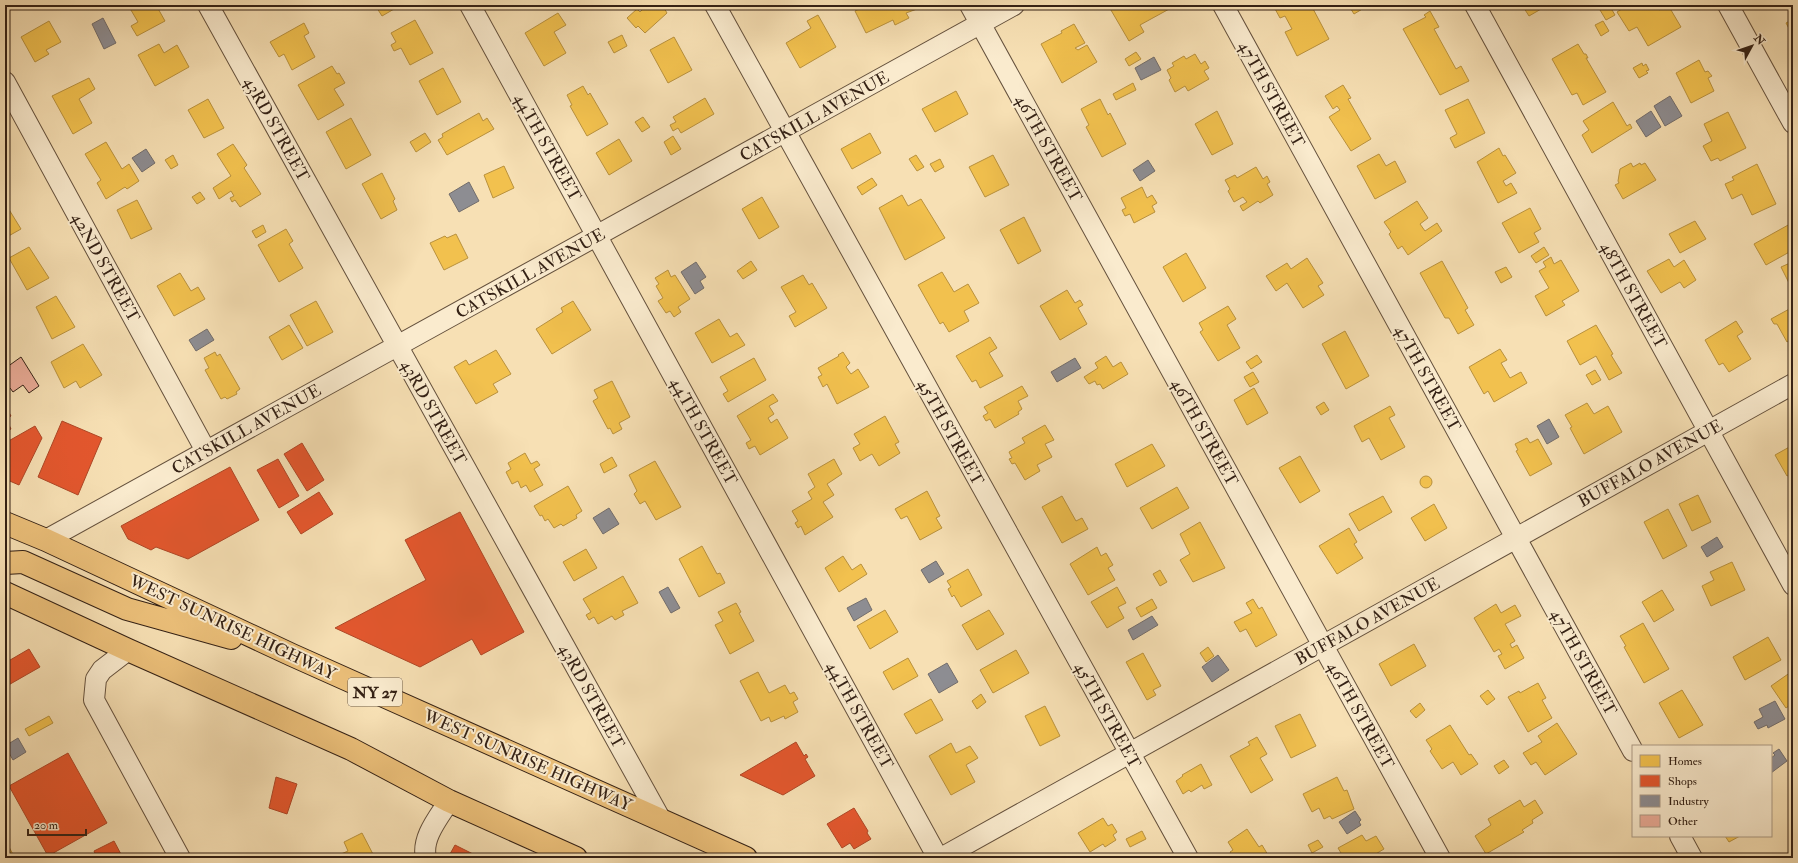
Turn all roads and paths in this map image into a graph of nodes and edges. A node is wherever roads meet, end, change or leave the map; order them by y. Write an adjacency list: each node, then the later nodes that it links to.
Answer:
1 (208, 5): 14 (street, 43RD STREET)
2 (470, 5): 13 (street, 44TH STREET)
3 (715, 5): 12 (street, 45TH STREET)
4 (970, 5): 9 (street, 46TH STREET)
5 (1014, 5): 9 (street, CATSKILL AVENUE)
6 (1223, 5): 19 (street, 47TH STREET)
7 (1475, 5): 16 (street, 48TH STREET)
8 (1728, 5): 11 (street)
9 (980, 24): 12 (street, CATSKILL AVENUE); 24 (street, 46TH STREET)
10 (5, 82): 17 (street, 42ND STREET)
11 (1793, 123)
12 (785, 132): 13 (street, CATSKILL AVENUE); 28 (street, 45TH STREET)
13 (597, 236): 14 (street, CATSKILL AVENUE); 36 (street, 44TH STREET)
14 (398, 346): 17 (street, CATSKILL AVENUE); 30 (street, 43RD STREET)
15 (1793, 384): 16 (street, BUFFALO AVENUE)
16 (1708, 431): 19 (street, BUFFALO AVENUE); 22 (street, 48TH STREET)
17 (206, 452): 20 (street, CATSKILL AVENUE)
18 (5, 523): 20 (highway, WEST SUNRISE HIGHWAY / NY 27)
19 (1516, 538): 24 (street, BUFFALO AVENUE); 27 (street, 47TH STREET)
20 (46, 540): 26 (highway, WEST SUNRISE HIGHWAY / NY 27)
21 (5, 564): 26 (highway)
22 (1793, 585)
23 (5, 593): 25 (highway)
24 (1323, 646): 28 (street, BUFFALO AVENUE); 39 (street, 46TH STREET)
25 (128, 650): 29 (highway); 32 (street)
26 (292, 654): 30 (highway, WEST SUNRISE HIGHWAY / NY 27)
27 (1632, 749)
28 (1130, 753): 37 (street, BUFFALO AVENUE); 38 (street, 45TH STREET)
29 (449, 801): 33 (street); 34 (highway)
30 (661, 820): 35 (highway, WEST SUNRISE HIGHWAY / NY 27)
31 (1681, 837): 40 (street)
32 (180, 858)
33 (426, 858)
34 (576, 858)
35 (746, 858)
36 (938, 858)
37 (941, 858)
38 (1188, 858)
39 (1440, 858)
40 (1692, 858)

